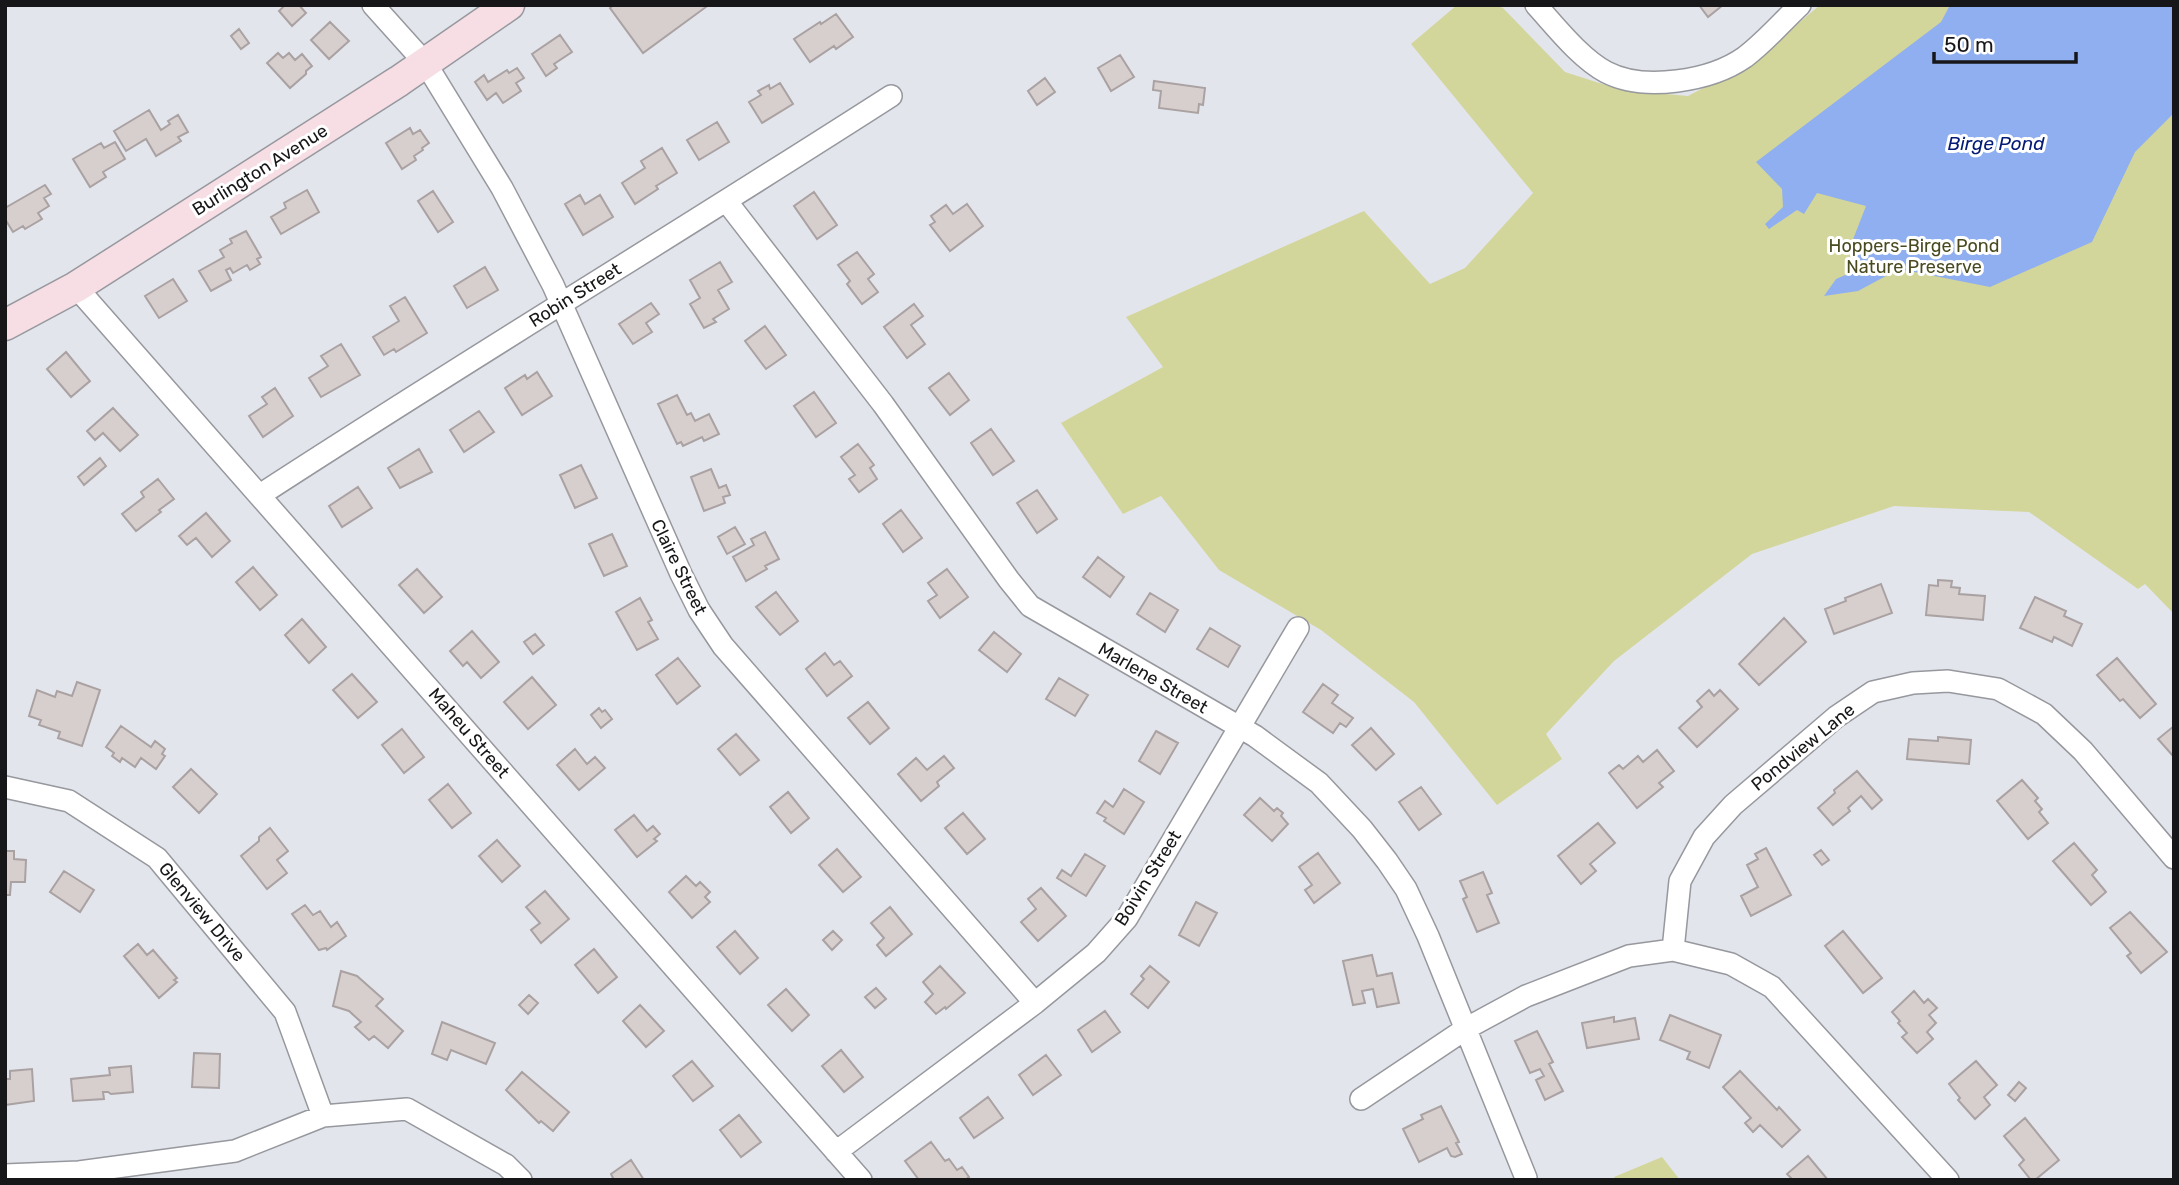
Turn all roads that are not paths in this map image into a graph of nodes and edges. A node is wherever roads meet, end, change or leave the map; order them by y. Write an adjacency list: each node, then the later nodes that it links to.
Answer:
1 (373, 5): 5 (street, Claire Street)
2 (509, 5): 5 (main road, Burlington Avenue)
3 (1536, 5): 4 (street)
4 (1800, 5)
5 (426, 64): 8 (main road, Burlington Avenue); 9 (street, Claire Street)
6 (891, 96): 7 (street, Robin Street)
7 (727, 202): 9 (street, Robin Street); 13 (street, Marlene Street)
8 (76, 287): 10 (main road, Burlington Avenue); 11 (street, Maheu Street)
9 (561, 303): 11 (street, Robin Street); 17 (street, Claire Street)
10 (5, 325)
11 (260, 495): 21 (street, Maheu Street)
12 (1298, 628): 13 (street, Boivin Street)
13 (1238, 726): 17 (street, Boivin Street); 18 (street, Marlene Street)
14 (5, 787): 20 (street, Glenview Drive)
15 (2174, 858): 16 (street, Pondview Lane)
16 (1673, 950): 18 (street); 27 (street)
17 (1035, 1003): 21 (street, Boivin Street)
18 (1467, 1028): 19 (street); 24 (street, Marlene Street)
19 (1362, 1099)
20 (323, 1116): 23 (street); 25 (street)
21 (836, 1152): 26 (street, Maheu Street)
22 (5, 1175): 23 (street)
23 (79, 1176)
24 (1526, 1178)
25 (520, 1180)
26 (861, 1180)
27 (1948, 1180)

